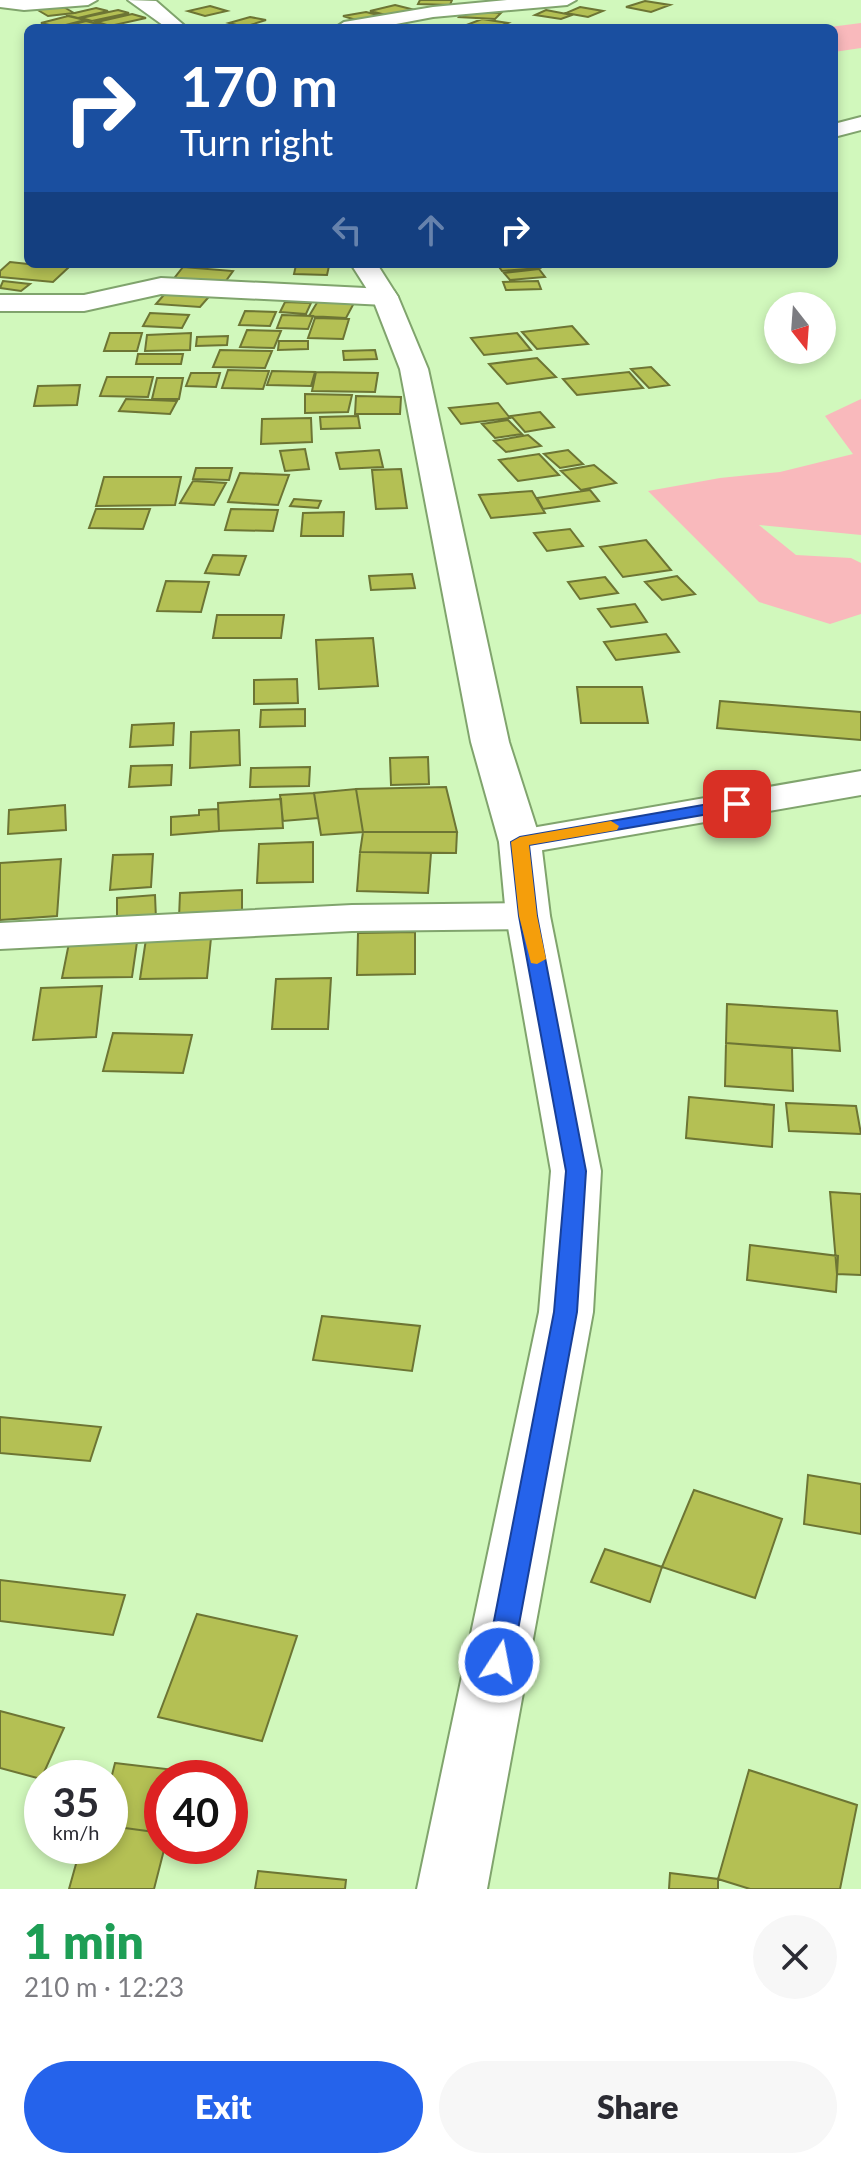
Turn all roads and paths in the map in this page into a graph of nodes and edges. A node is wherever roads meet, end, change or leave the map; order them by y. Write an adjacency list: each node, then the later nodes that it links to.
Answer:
1 (88, 0): 4 (street)
2 (137, 0): 5 (street)
3 (567, 0): 6 (street)
4 (0, 2)
5 (173, 24)
6 (365, 24)
7 (861, 123): 8 (street)
8 (838, 130)
9 (374, 281): 10 (street); 12 (street)
10 (0, 303)
11 (861, 783): 12 (street)
12 (520, 842): 13 (street)
13 (528, 916): 14 (street); 15 (street)
14 (0, 936)
15 (452, 1889)

